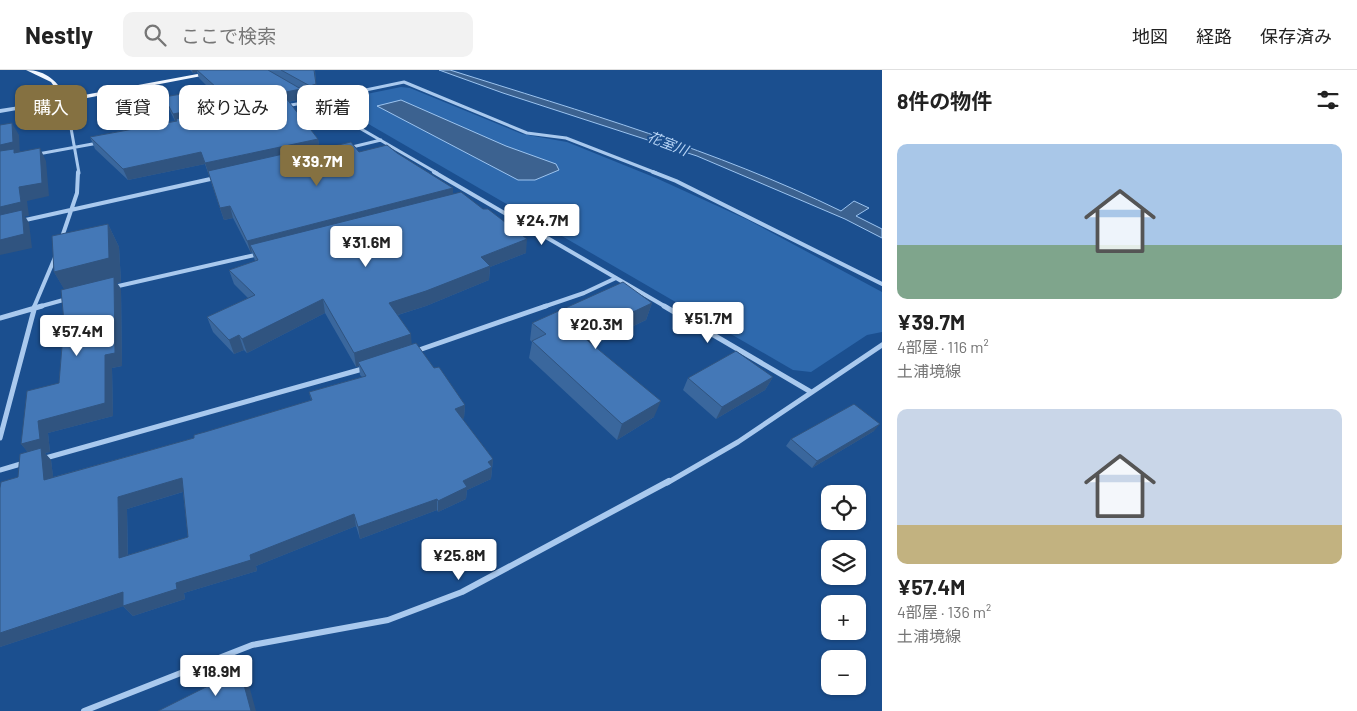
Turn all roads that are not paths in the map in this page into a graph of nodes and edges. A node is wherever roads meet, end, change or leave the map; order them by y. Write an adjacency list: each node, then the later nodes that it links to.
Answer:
1 (29, 70): 3 (main road)
2 (230, 70): 7 (main road)
3 (56, 85)
4 (289, 87): 6 (street)
5 (369, 89): 24 (street)
6 (297, 92)
7 (87, 96)
8 (15, 108): 9 (street)
9 (0, 110)
10 (72, 130): 14 (street)
11 (364, 130): 12 (street)
12 (381, 140): 15 (street); 18 (street)
13 (104, 142): 14 (street)
14 (75, 147): 16 (street); 20 (street)
15 (343, 149)
16 (29, 156)
17 (217, 177): 20 (street)
18 (477, 197): 19 (street); 23 (street)
19 (468, 199)
20 (72, 210): 21 (street); 27 (street)
21 (16, 222)
22 (262, 254): 25 (street)
23 (616, 278): 30 (street); 32 (street)
24 (882, 284)
25 (107, 289)
26 (70, 298): 27 (street)
27 (34, 308): 28 (street); 33 (street)
28 (0, 318)
29 (882, 345): 32 (street)
30 (413, 352)
31 (376, 364): 34 (street)
32 (811, 392): 37 (street)
33 (0, 438)
34 (38, 460)
35 (28, 462): 36 (street)
36 (0, 470)
37 (84, 711)

